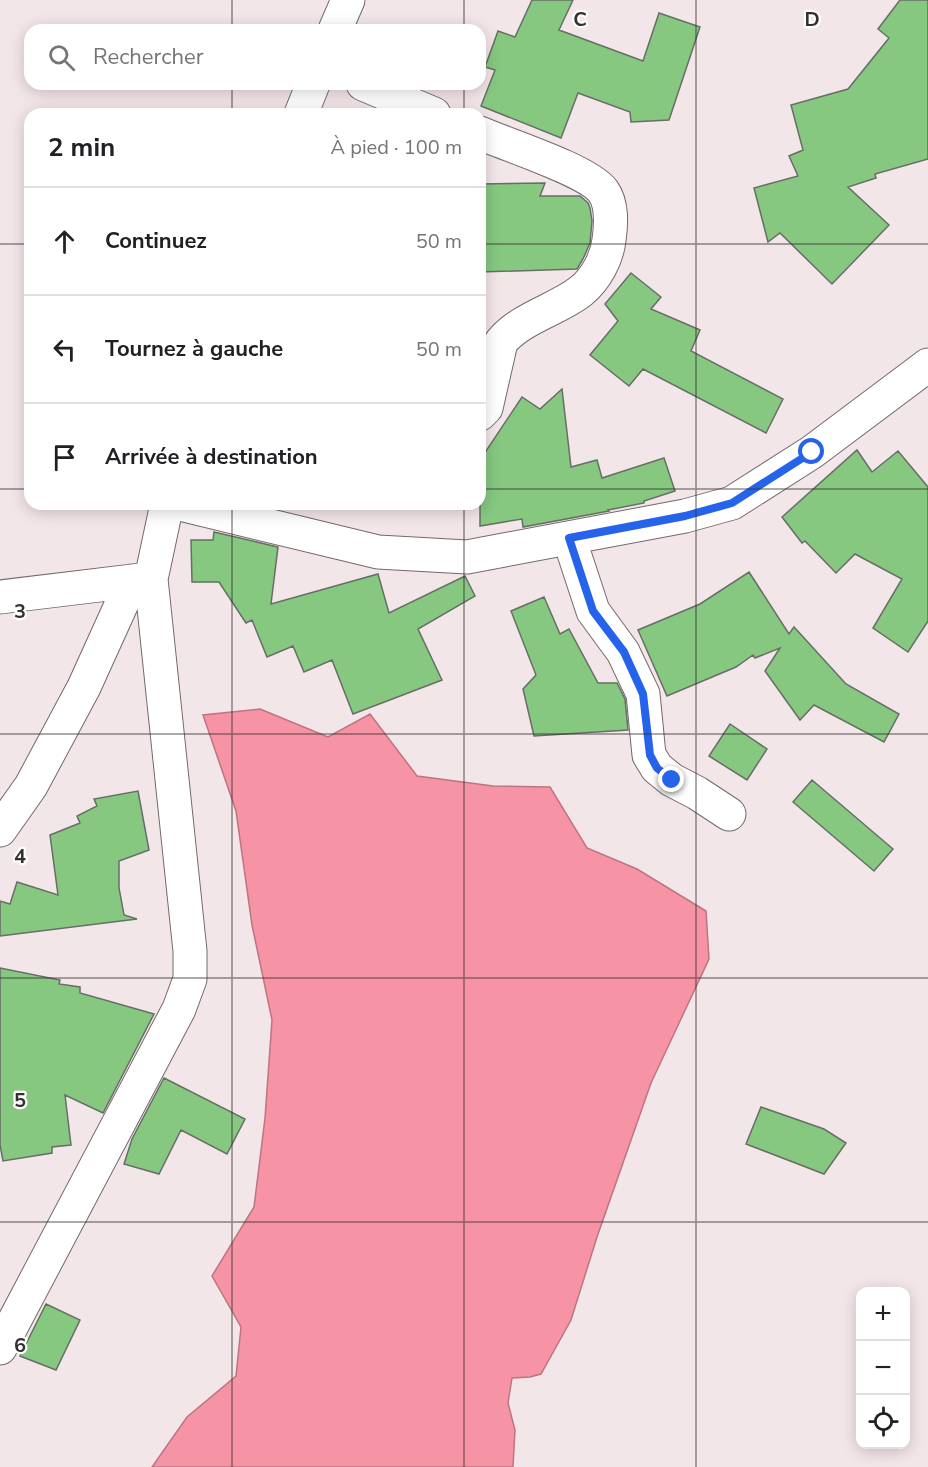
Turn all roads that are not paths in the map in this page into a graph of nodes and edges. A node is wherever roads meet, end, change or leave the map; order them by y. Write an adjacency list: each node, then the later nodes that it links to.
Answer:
1 (348, 0): 2 (street)
2 (338, 24)
3 (311, 90): 5 (street)
4 (377, 90): 6 (street)
5 (303, 108)
6 (420, 108)
7 (486, 135): 9 (street)
8 (928, 365): 12 (street)
9 (486, 408)
10 (165, 510): 13 (street)
11 (205, 510): 12 (street)
12 (569, 538): 15 (street)
13 (141, 580): 14 (street); 16 (street); 17 (street)
14 (0, 597)
15 (729, 814)
16 (0, 830)
17 (0, 1348)

